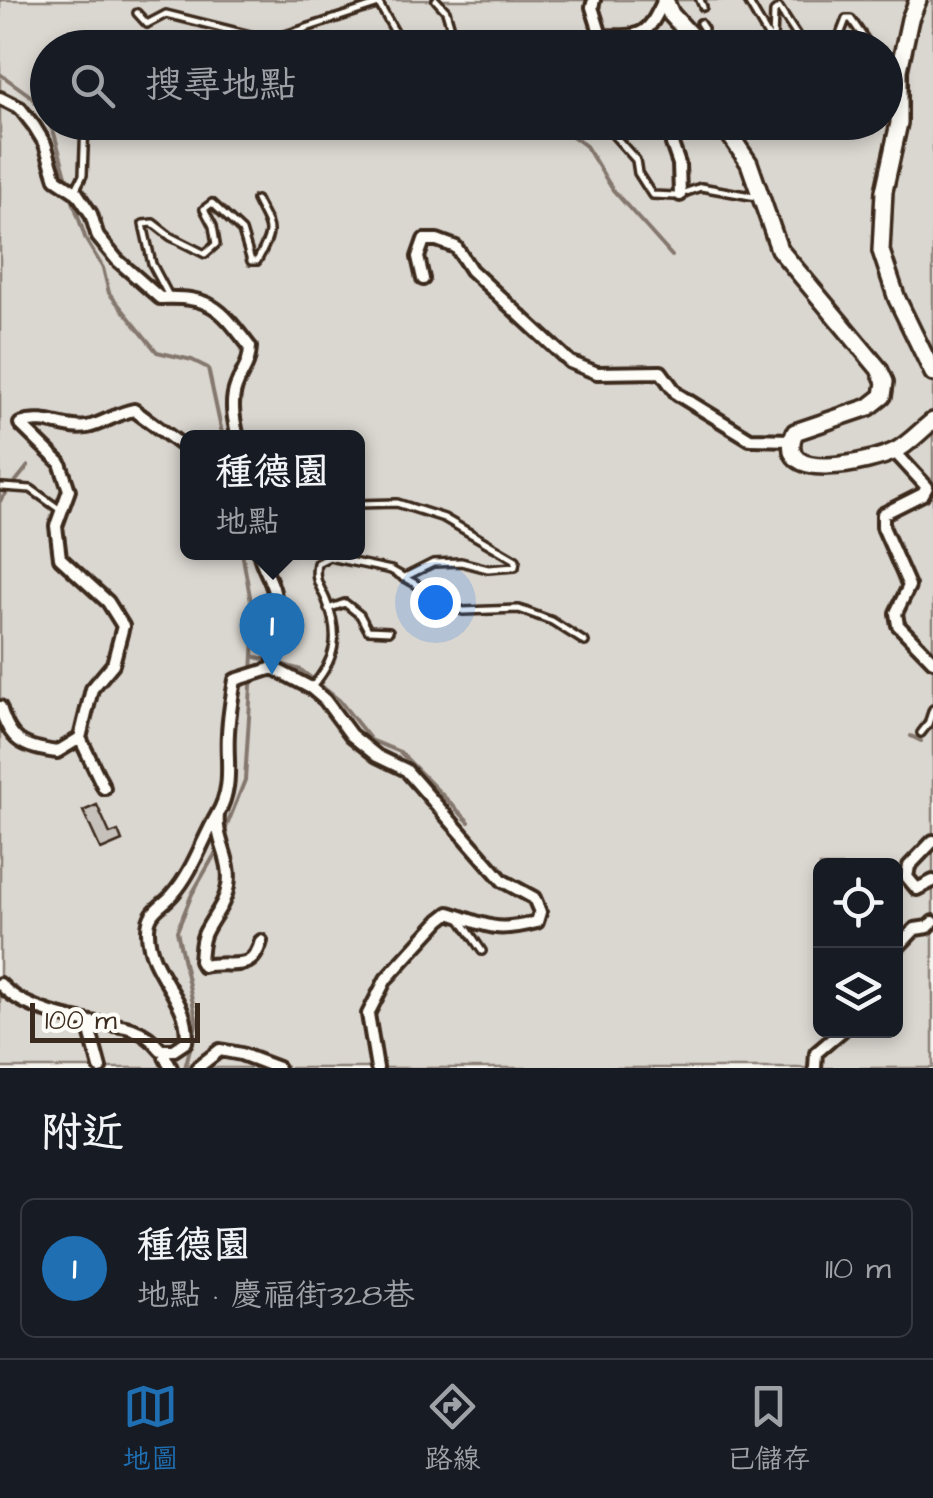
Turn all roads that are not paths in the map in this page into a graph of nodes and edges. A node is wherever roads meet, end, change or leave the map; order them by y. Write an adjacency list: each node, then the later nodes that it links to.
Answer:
1 (436, 0): 12 (lane)
2 (594, 0): 13 (street)
3 (664, 0): 14 (street); 15 (street)
4 (747, 0): 17 (lane)
5 (918, 0): 22 (street)
6 (379, 2): 10 (lane); 11 (lane)
7 (137, 13): 9 (lane)
8 (700, 23): 16 (lane)
9 (230, 30)
10 (299, 30)
11 (394, 30)
12 (452, 30)
13 (599, 30)
14 (646, 30)
15 (685, 30)
16 (702, 30)
17 (765, 30)
18 (774, 30): 19 (lane)
19 (793, 30)
20 (842, 30): 21 (lane)
21 (859, 30)
22 (903, 51)
23 (0, 98): 24 (street)
24 (30, 121)
25 (43, 140): 33 (street)
26 (85, 140): 33 (lane)
27 (618, 140): 34 (lane)
28 (674, 140): 34 (street)
29 (733, 140): 32 (street)
30 (739, 140): 32 (lane)
31 (896, 140): 39 (street)
32 (740, 150): 35 (street)
33 (75, 191): 38 (street)
34 (680, 195): 35 (lane)
35 (764, 197): 42 (street)
36 (256, 200): 38 (lane)
37 (422, 279): 42 (street)
38 (170, 298): 41 (street)
39 (933, 373)
40 (933, 421): 44 (street)
41 (237, 430)
42 (792, 440): 44 (street)
43 (180, 444): 47 (street)
44 (894, 451): 55 (street)
45 (2, 487): 47 (lane)
46 (365, 504): 51 (lane)
47 (62, 510): 61 (street)
48 (261, 560): 56 (street)
49 (323, 560): 52 (lane)
50 (343, 560): 51 (lane)
51 (403, 578): 54 (lane)
52 (328, 609): 53 (lane); 57 (lane)
53 (388, 631)
54 (586, 642)
55 (933, 661)
56 (273, 664): 57 (street); 63 (street)
57 (312, 687): 66 (street)
58 (0, 707): 61 (street)
59 (933, 709): 60 (lane)
60 (920, 733)
61 (80, 738): 62 (street)
62 (104, 788)
63 (219, 812): 68 (street); 74 (street)
64 (933, 841): 65 (street)
65 (933, 882)
66 (459, 916): 70 (lane); 79 (street)
67 (931, 925): 69 (street)
68 (261, 941)
69 (897, 948)
70 (482, 951)
71 (0, 984): 72 (street)
72 (96, 1022): 74 (street); 75 (street)
73 (834, 1038): 80 (street)
74 (166, 1050): 76 (street)
75 (100, 1068)
76 (171, 1068)
77 (197, 1068): 78 (street)
78 (278, 1068)
79 (377, 1068)
80 (815, 1068)

